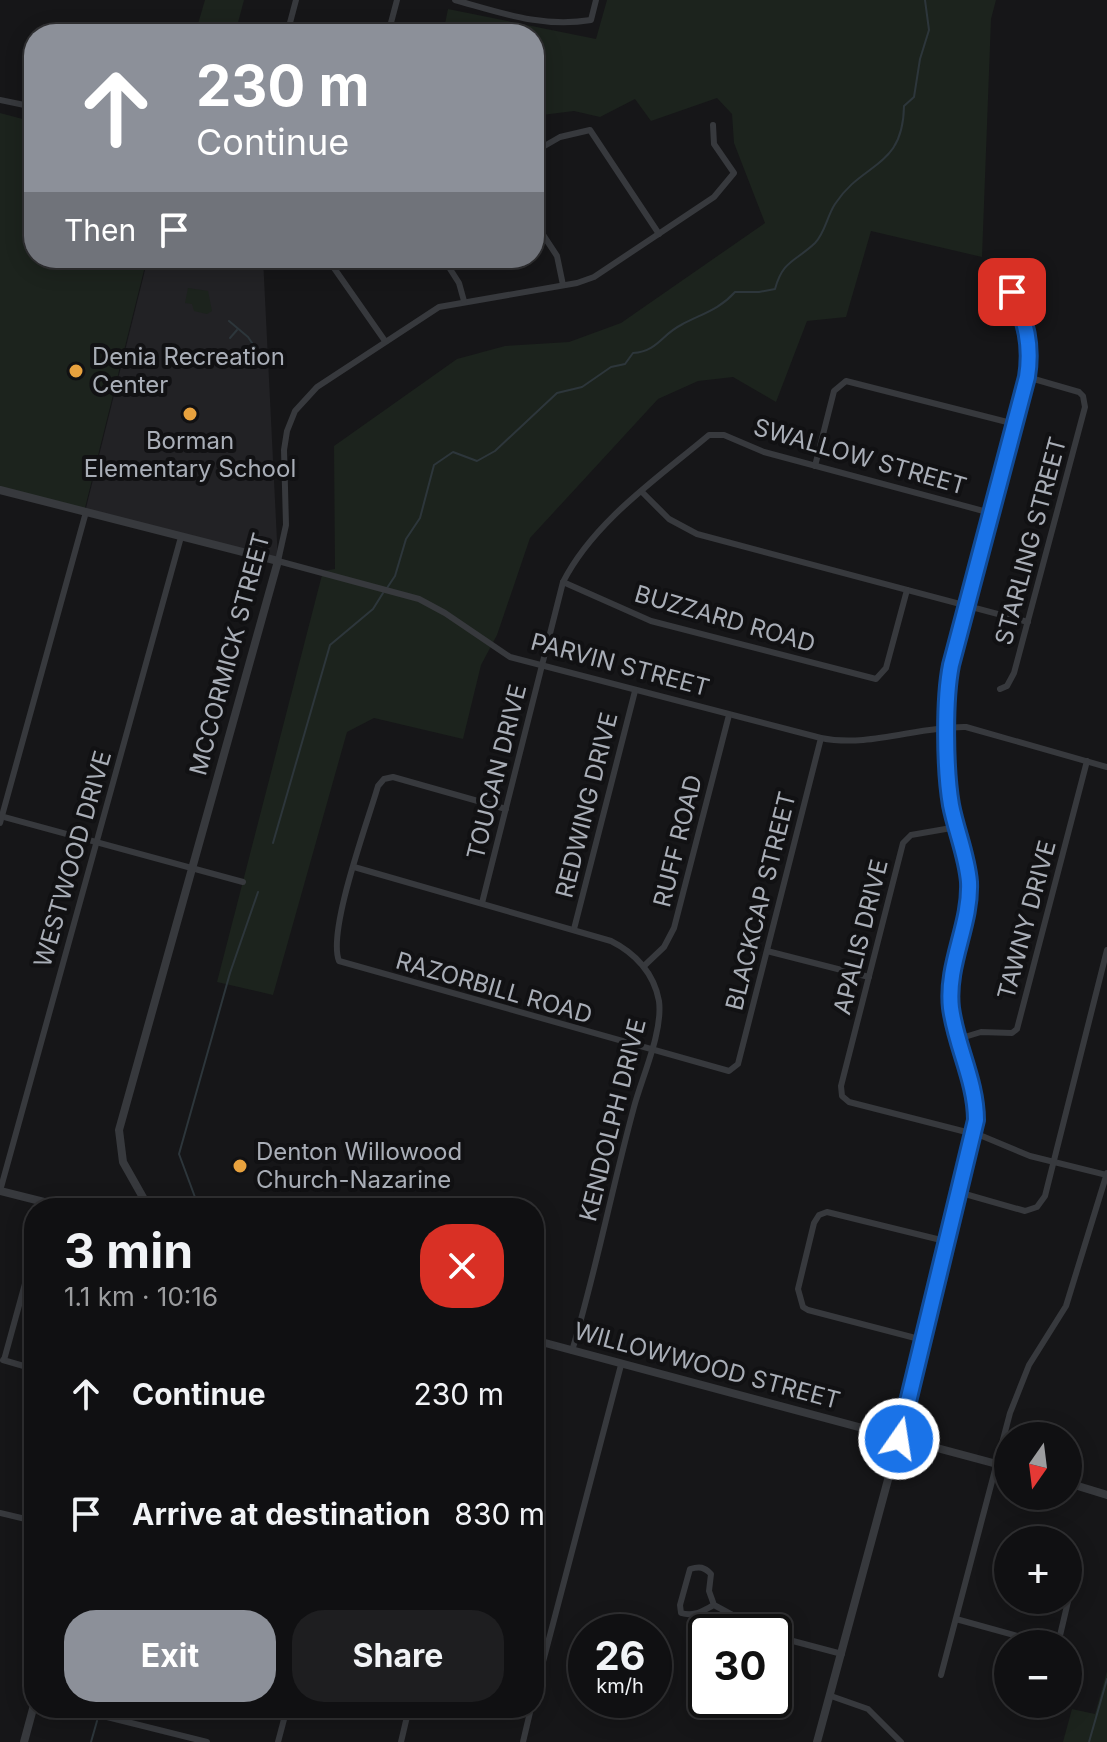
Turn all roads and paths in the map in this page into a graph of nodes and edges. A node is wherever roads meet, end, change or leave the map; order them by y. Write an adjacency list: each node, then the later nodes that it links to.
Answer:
1 (296, 0): 5 (street)
2 (397, 0): 6 (street)
3 (455, 0): 4 (street)
4 (596, 0)
5 (290, 24)
6 (391, 24)
7 (0, 100): 8 (street)
8 (24, 105)
9 (713, 125): 11 (street, MCCORMICK STREET)
10 (544, 146): 11 (street)
11 (659, 234): 15 (street, MCCORMICK STREET)
12 (544, 236): 15 (street)
13 (334, 268): 18 (street)
14 (449, 268): 17 (street)
15 (563, 285): 17 (street, MCCORMICK STREET)
16 (1012, 292): 19 (street)
17 (464, 301): 18 (street, MCCORMICK STREET)
18 (385, 341): 28 (street, MCCORMICK STREET)
19 (1027, 377): 20 (street); 32 (street, STARLING STREET)
20 (1015, 424): 22 (street); 26 (street)
21 (719, 434): 22 (street, SWALLOW STREET); 24 (street, TOUCAN DRIVE)
22 (815, 466): 26 (street, SWALLOW STREET)
23 (0, 490): 25 (street, PARVIN STREET)
24 (642, 492): 29 (street, TOUCAN DRIVE); 30 (street)
25 (86, 512): 27 (street, PARVIN STREET); 42 (street)
26 (991, 513): 31 (street)
27 (181, 537): 28 (street, PARVIN STREET); 44 (street, WESTWOOD DRIVE)
28 (278, 561): 33 (street, PARVIN STREET); 46 (street, MCCORMICK STREET)
29 (563, 582): 30 (street, BUZZARD ROAD); 33 (street, TOUCAN DRIVE)
30 (907, 590): 31 (street)
31 (967, 606): 32 (street); 37 (street)
32 (1028, 622): 34 (street, STARLING STREET)
33 (542, 667): 35 (street, PARVIN STREET); 41 (street, TOUCAN DRIVE)
34 (1000, 689)
35 (635, 691): 36 (street, PARVIN STREET); 49 (street, REDWING DRIVE)
36 (729, 715): 38 (street, PARVIN STREET); 52 (street, RUFF ROAD)
37 (947, 726): 38 (street, PARVIN STREET); 39 (street, PARVIN STREET); 43 (street)
38 (821, 738): 51 (street, BLACKCAP STREET)
39 (1087, 761): 40 (street, PARVIN STREET); 54 (street, TAWNY DRIVE)
40 (1107, 767)
41 (506, 809): 45 (street); 48 (street, TOUCAN DRIVE)
42 (1, 819): 44 (street)
43 (957, 827): 53 (street, APALIS DRIVE); 54 (street)
44 (97, 843): 46 (street); 60 (street, WESTWOOD DRIVE)
45 (354, 867): 48 (street); 55 (street, RAZORBILL ROAD)
46 (192, 869): 47 (street); 63 (street, MCCORMICK STREET)
47 (243, 882)
48 (482, 903): 49 (street)
49 (574, 929): 52 (street)
50 (1107, 950): 58 (street)
51 (767, 951): 53 (street); 56 (street, BLACKCAP STREET)
52 (644, 966): 55 (street, KENDOLPH DRIVE)
53 (869, 977): 57 (street, APALIS DRIVE)
54 (958, 1039): 57 (street)
55 (651, 1050): 56 (street, RAZORBILL ROAD); 68 (street, KENDOLPH DRIVE)
56 (733, 1070)
57 (974, 1133): 58 (street); 61 (street)
58 (1053, 1162): 59 (street); 61 (street)
59 (1107, 1174): 72 (street)
60 (0, 1191): 62 (street)
61 (958, 1192): 64 (street)
62 (24, 1198)
63 (143, 1198)
64 (945, 1241): 66 (street); 66 (street)
65 (24, 1285): 69 (street)
66 (923, 1340): 73 (street)
67 (544, 1343): 68 (street, WILLOWWOOD STREET)
68 (572, 1351): 70 (street, WILLOWWOOD STREET)
69 (2, 1360): 71 (street)
70 (621, 1365): 73 (street, WILLOWWOOD STREET); 85 (street)
71 (24, 1366)
72 (1009, 1422)
73 (899, 1439): 74 (street, WILLOWWOOD STREET); 86 (street)
74 (994, 1463)
75 (1082, 1487): 77 (street)
76 (994, 1494): 82 (street)
77 (1107, 1495)
78 (0, 1513): 79 (street)
79 (24, 1519)
80 (714, 1605): 80 (street); 81 (street)
81 (731, 1614)
82 (956, 1619): 83 (street); 88 (street)
83 (996, 1630)
84 (792, 1641): 86 (street)
85 (545, 1653): 87 (street)
86 (842, 1654): 89 (street)
87 (544, 1657)
88 (941, 1675)
89 (831, 1696): 100 (street); 101 (street)
90 (30, 1718): 95 (street)
91 (111, 1718): 96 (street)
92 (284, 1718): 97 (street)
93 (407, 1718): 98 (street)
94 (529, 1718): 99 (street)
95 (24, 1742)
96 (207, 1742)
97 (278, 1742)
98 (401, 1742)
99 (523, 1742)
100 (817, 1742)
101 (901, 1742)

